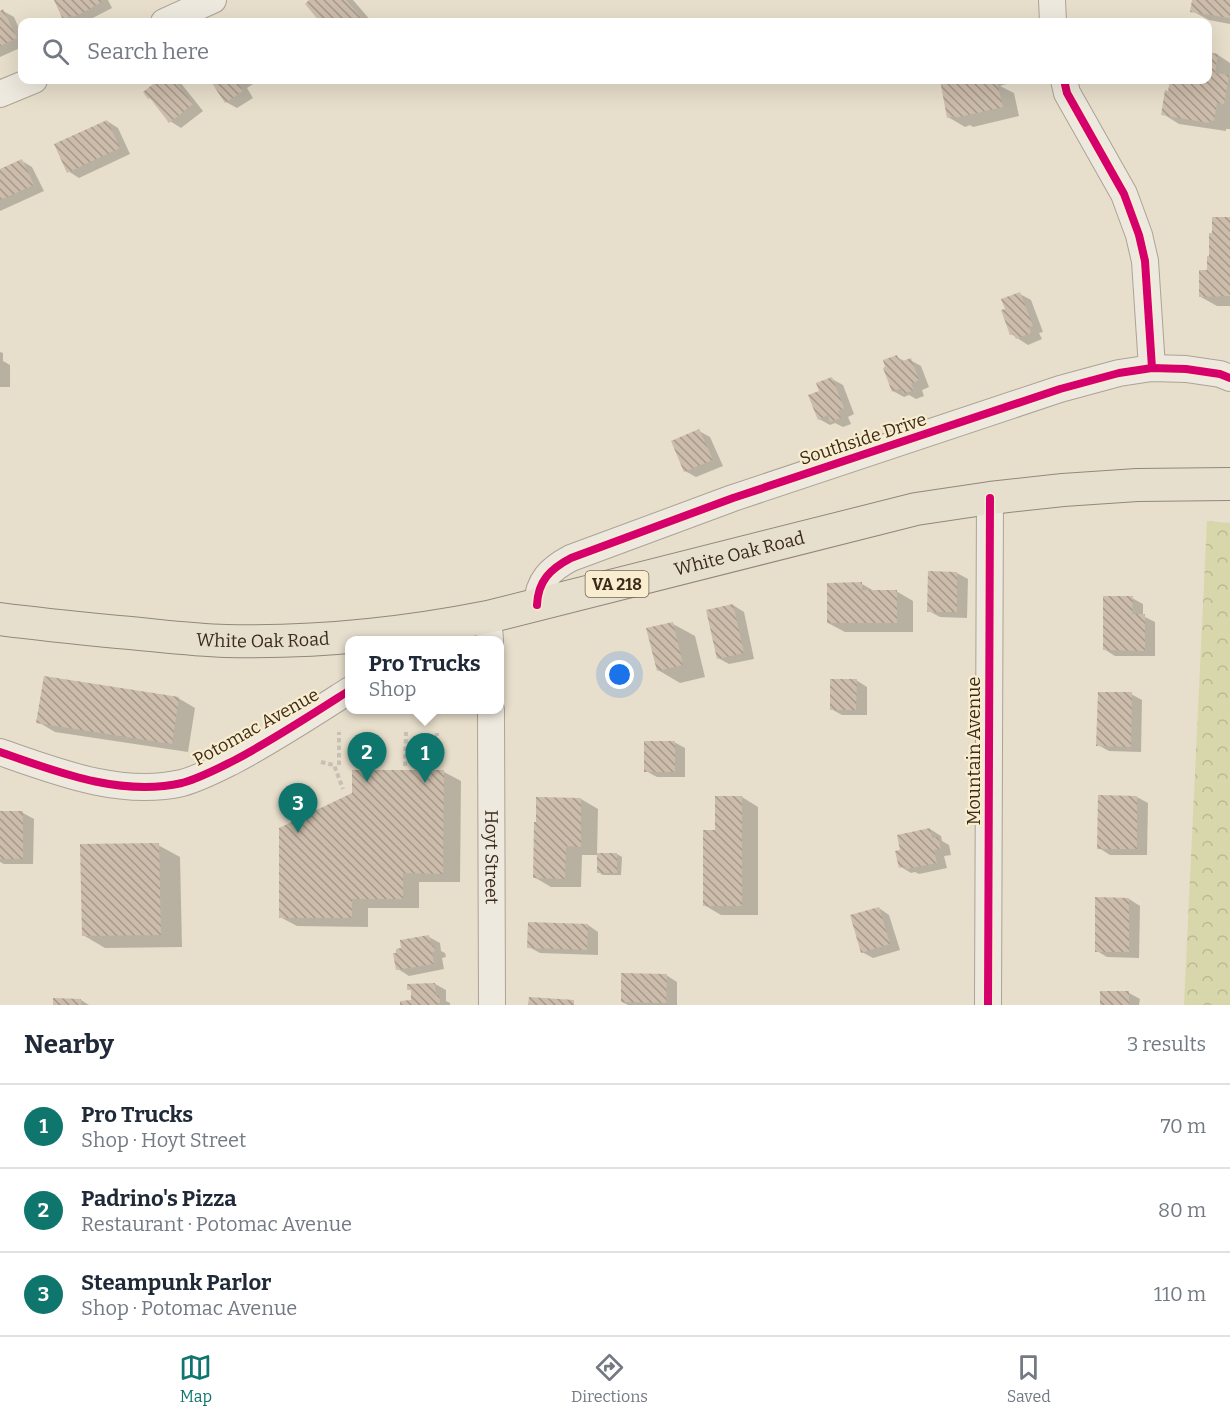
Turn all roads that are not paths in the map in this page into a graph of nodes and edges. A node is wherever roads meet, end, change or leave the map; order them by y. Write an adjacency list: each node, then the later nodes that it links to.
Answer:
1 (213, 0): 3 (street)
2 (1052, 0): 4 (street)
3 (173, 18)
4 (1053, 18)
5 (24, 84): 7 (street)
6 (1065, 84): 8 (street)
7 (0, 94)
8 (1152, 368): 9 (street, Southside Drive); 12 (street, Southside Drive)
9 (1230, 378)
10 (1230, 484): 11 (main road, White Oak Road / VA 218)
11 (990, 498): 12 (main road, White Oak Road / VA 218); 22 (street, Mountain Avenue)
12 (537, 605): 14 (main road, White Oak Road / VA 218)
13 (0, 619): 17 (main road, White Oak Road / VA 218)
14 (489, 628): 15 (main road, White Oak Road / VA 218)
15 (428, 634): 16 (main road, White Oak Road / VA 218)
16 (359, 636)
17 (345, 637)
18 (345, 693): 20 (street, Potomac Avenue)
19 (491, 714): 21 (street, Hoyt Street)
20 (0, 752)
21 (492, 1005)
22 (988, 1005)

